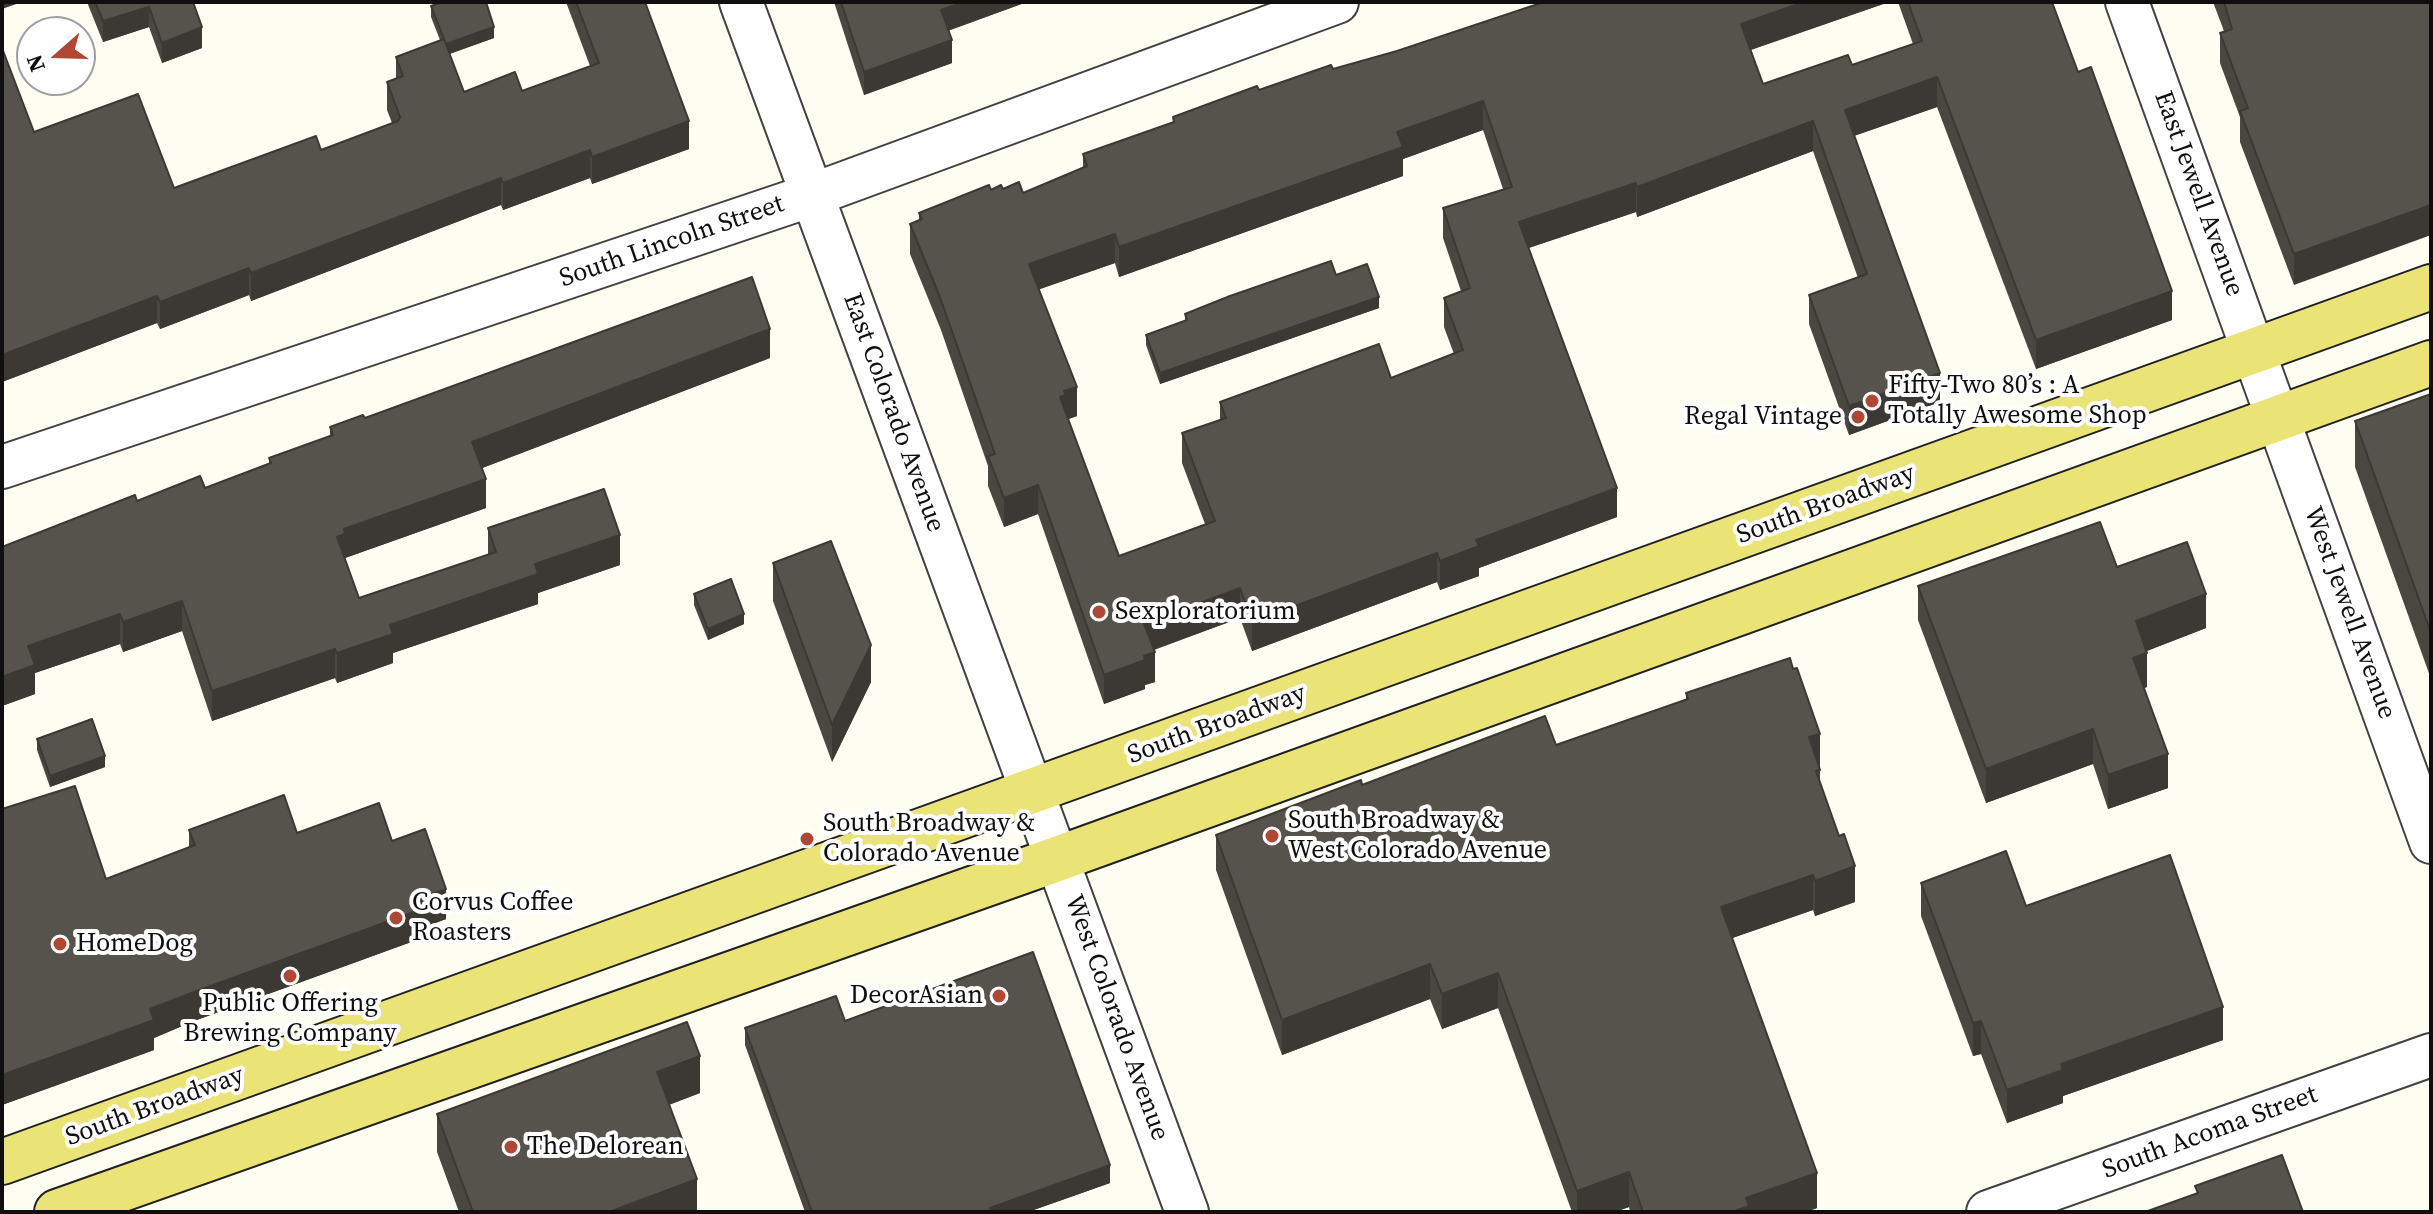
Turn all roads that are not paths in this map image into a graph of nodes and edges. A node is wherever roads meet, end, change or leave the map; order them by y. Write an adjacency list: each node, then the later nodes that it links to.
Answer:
1 (741, 2): 4 (street, East Colorado Avenue)
2 (1337, 2): 4 (street, South Lincoln Street)
3 (2127, 2): 7 (street, East Jewell Avenue)
4 (812, 195): 8 (street, South Lincoln Street); 9 (street, East Colorado Avenue)
5 (2431, 287): 7 (main road, South Broadway)
6 (2431, 363): 7 (main road, South Broadway)
7 (2267, 384): 9 (main road, South Broadway); 9 (main road, South Broadway); 10 (street, West Jewell Avenue)
8 (2, 467)
9 (1045, 825): 12 (main road, South Broadway); 13 (main road, South Broadway); 14 (street, West Colorado Avenue)
10 (2431, 842)
11 (2431, 1055): 15 (street, South Acoma Street)
12 (2, 1162)
13 (57, 1212)
14 (1187, 1212)
15 (1988, 1212)

